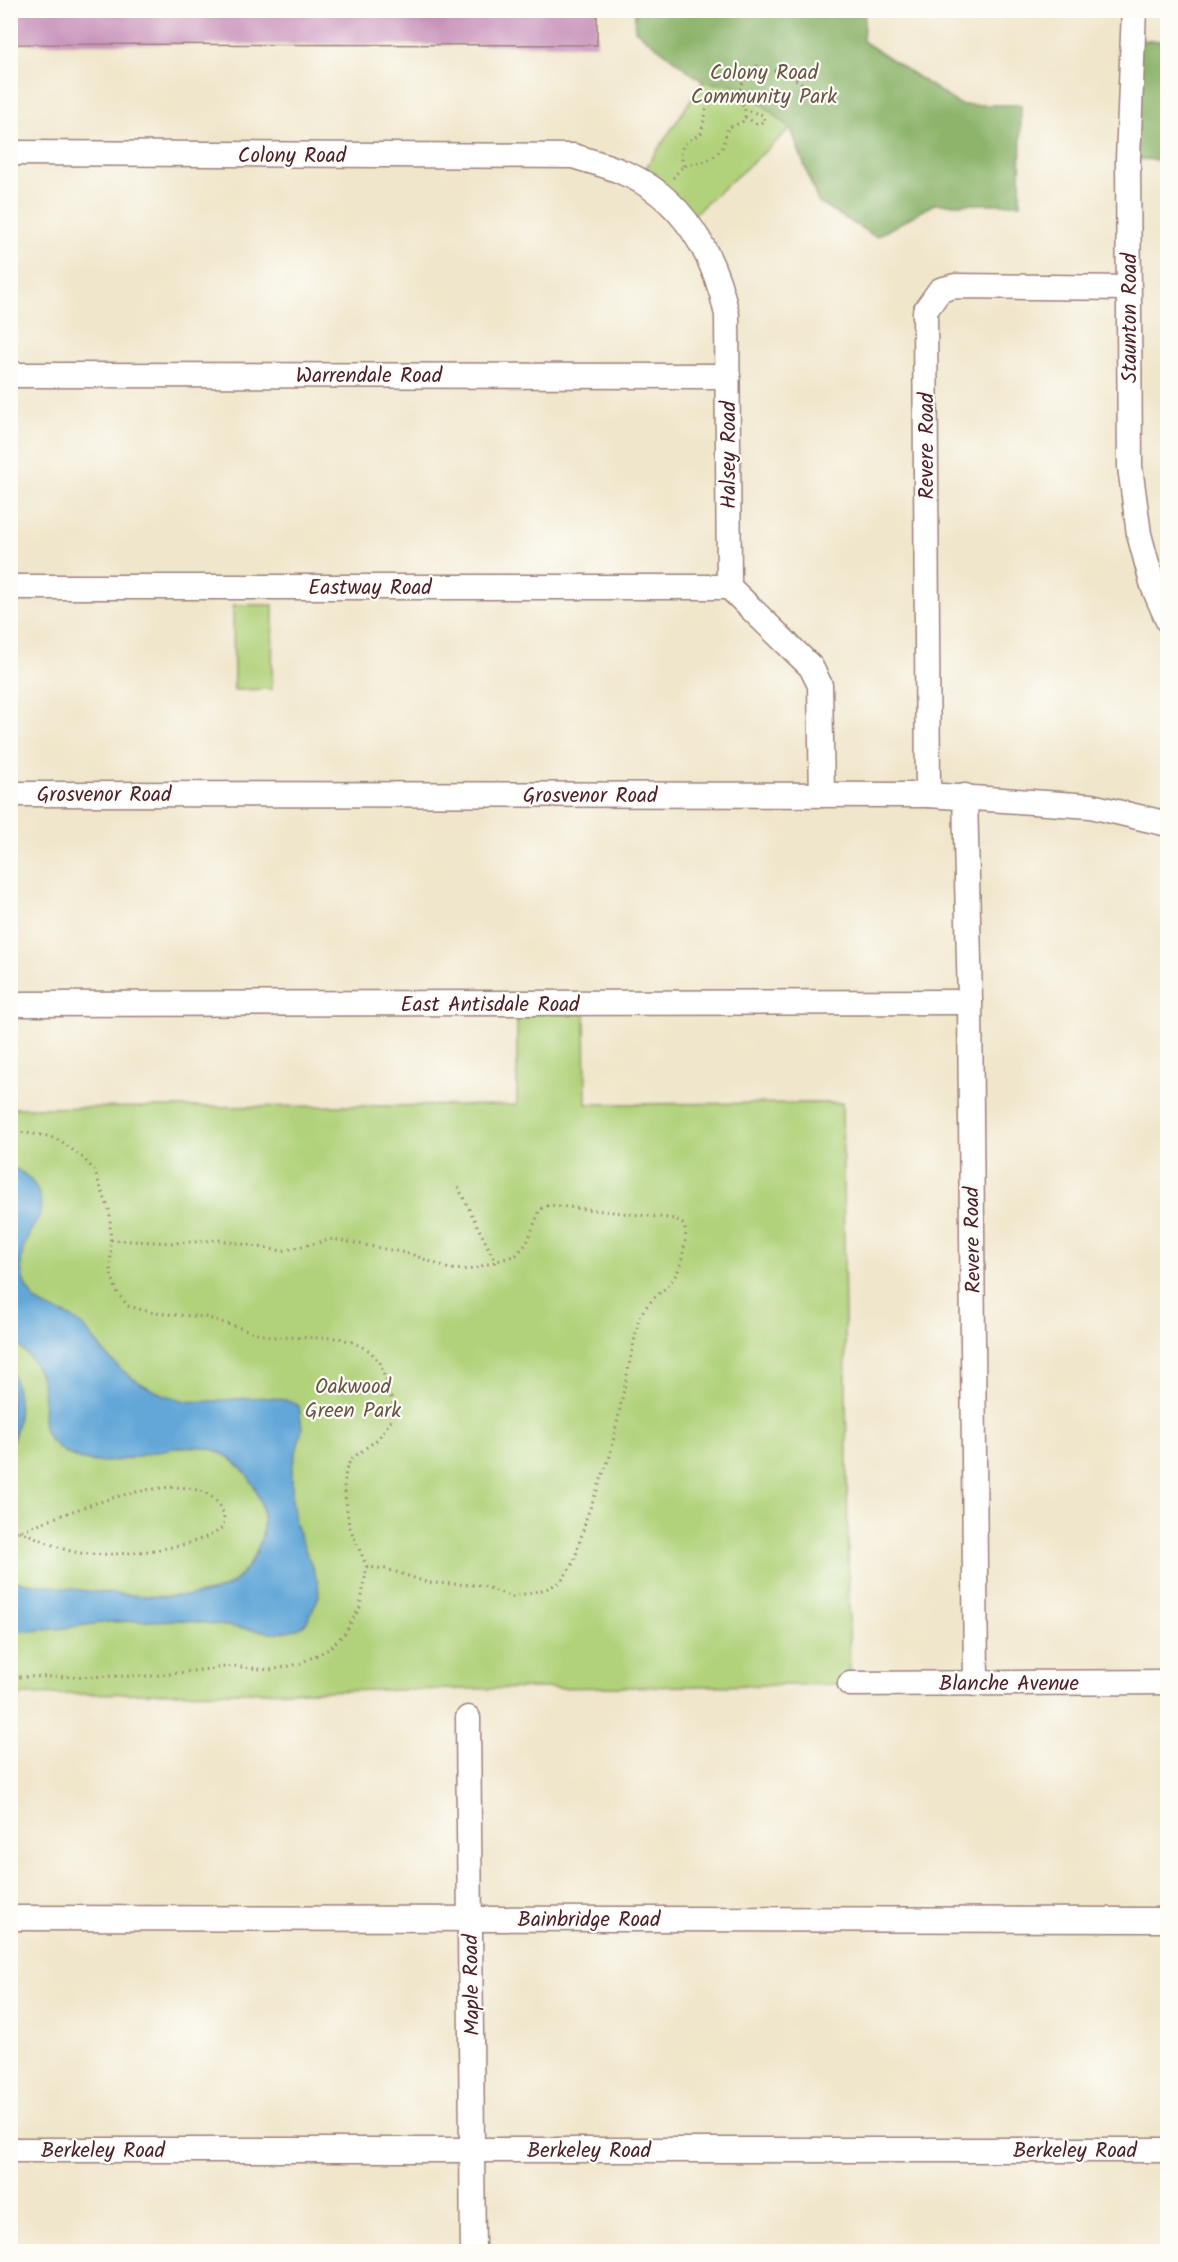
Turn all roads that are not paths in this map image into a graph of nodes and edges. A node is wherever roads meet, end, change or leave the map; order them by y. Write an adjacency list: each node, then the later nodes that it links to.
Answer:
1 (1134, 10): 4 (street, Staunton Road)
2 (10, 153): 3 (street, Colony Road)
3 (573, 156): 6 (street, Halsey Road)
4 (1128, 288): 9 (street, Staunton Road); 12 (street, Revere Road)
5 (10, 375): 6 (street, Warrendale Road)
6 (728, 375): 7 (street, Halsey Road)
7 (729, 586): 8 (street, Eastway Road); 11 (street)
8 (10, 587)
9 (1167, 621)
10 (10, 794): 11 (street, Grosvenor Road)
11 (822, 795): 12 (street, Grosvenor Road)
12 (928, 795): 13 (street, Grosvenor Road)
13 (965, 796): 14 (street, Grosvenor Road); 15 (street, Revere Road)
14 (1167, 824)
15 (970, 1002): 16 (street, East Antisdale Road); 19 (street, Revere Road)
16 (10, 1004)
17 (1167, 1682): 19 (street, Blanche Avenue)
18 (850, 1684): 19 (street, Blanche Avenue)
19 (976, 1684)
20 (468, 1718): 22 (street, Maple Road)
21 (10, 1918): 22 (street, Bainbridge Road)
22 (470, 1919): 23 (street, Bainbridge Road); 26 (street, Maple Road)
23 (1167, 1920)
24 (10, 2150): 26 (street, Berkeley Road)
25 (1167, 2150): 26 (street, Berkeley Road)
26 (473, 2151): 27 (street, Maple Road)
27 (473, 2252)

